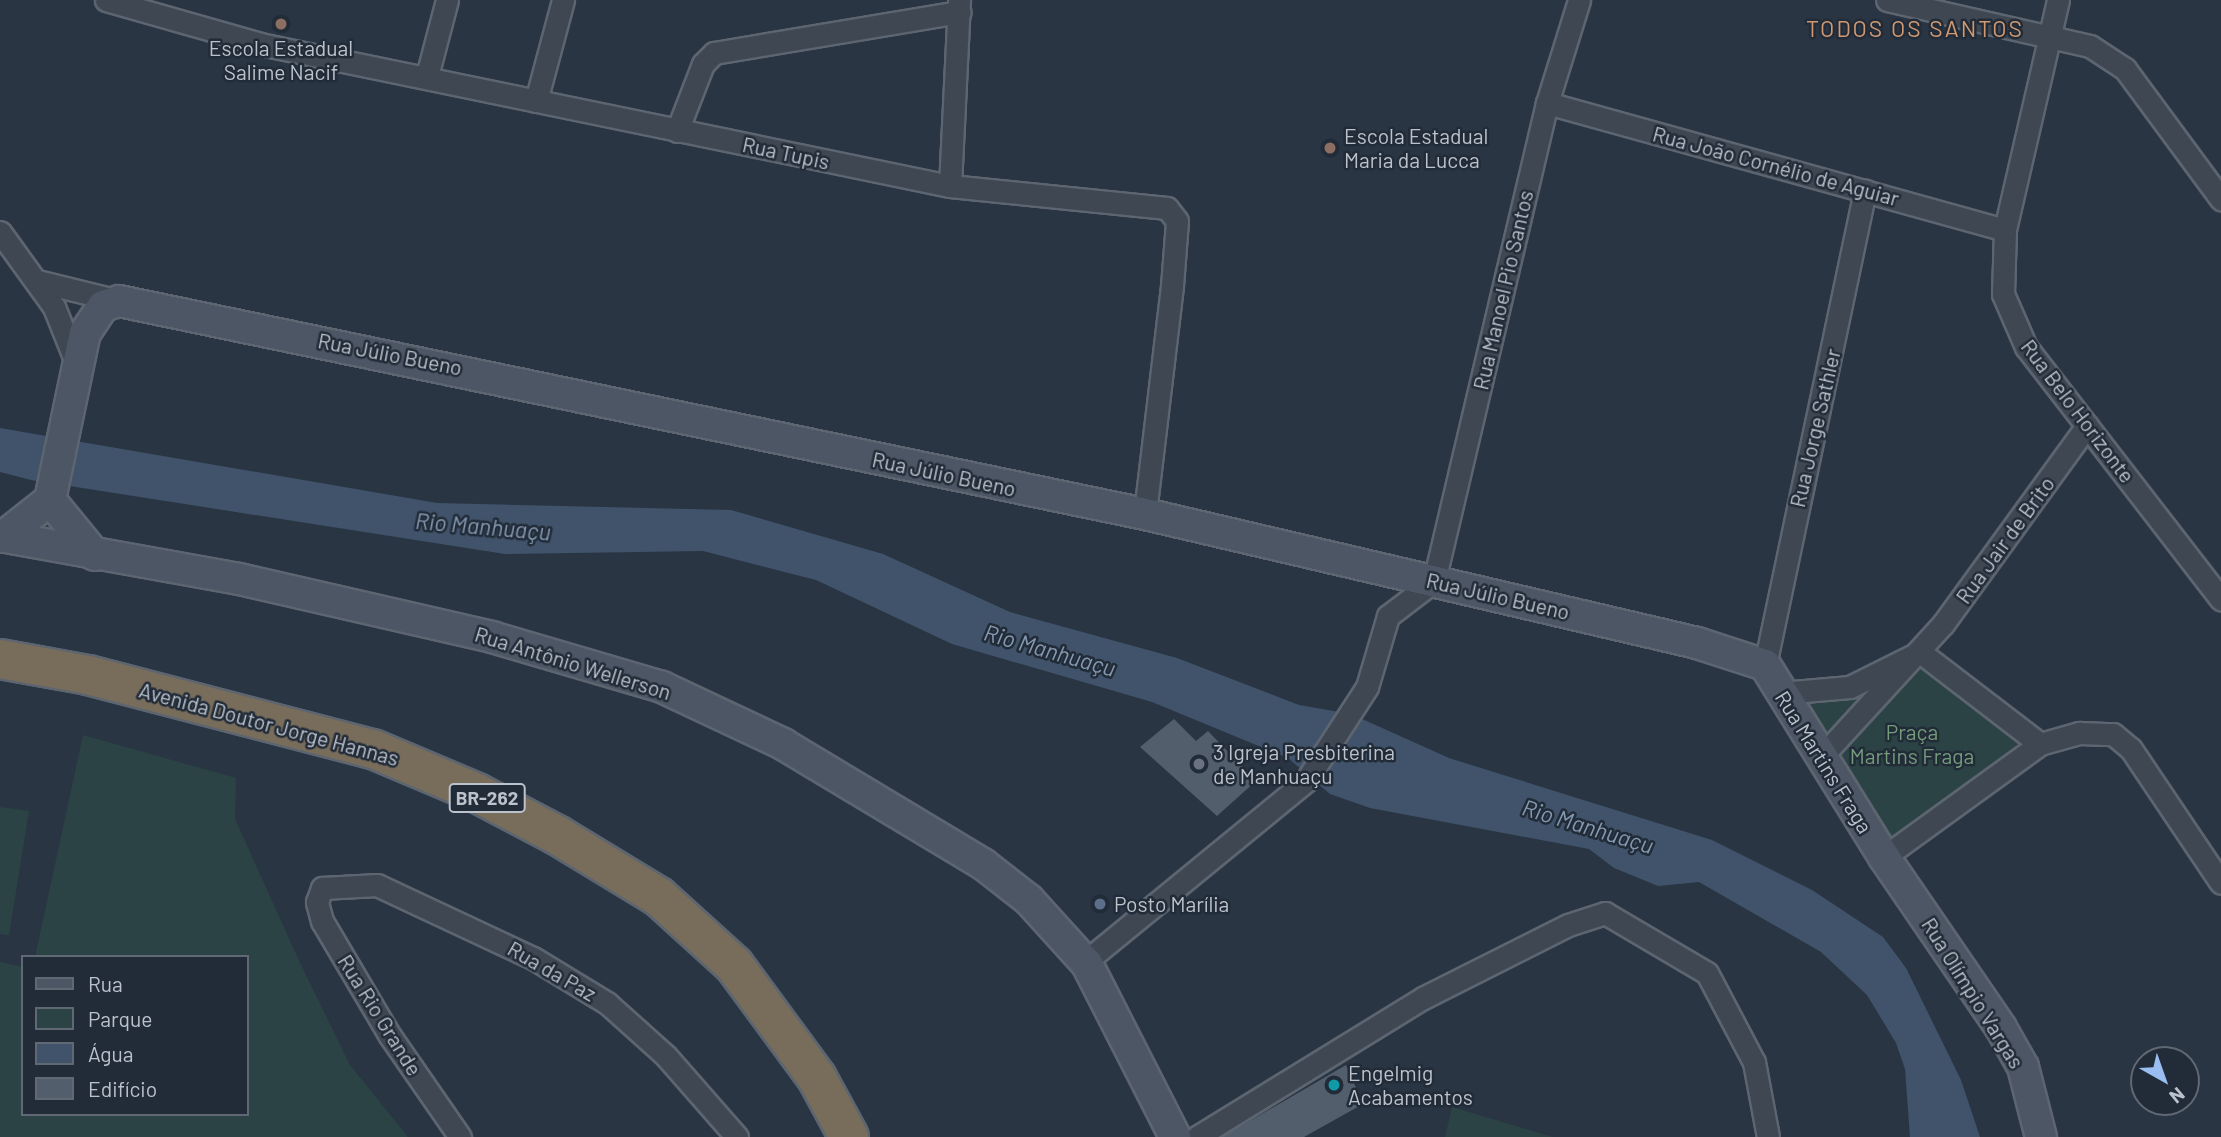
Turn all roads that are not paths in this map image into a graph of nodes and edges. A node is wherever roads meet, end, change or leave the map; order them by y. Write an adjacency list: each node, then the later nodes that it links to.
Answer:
1 (107, 0): 9 (street, Rua Tupis)
2 (447, 0): 9 (street)
3 (563, 0): 10 (street)
4 (1579, 0): 11 (street, Rua Manoel Pio Santos)
5 (1887, 0): 8 (street)
6 (2058, 0): 8 (street, Rua Belo Horizonte)
7 (960, 6): 12 (street); 13 (street)
8 (2051, 35): 15 (street); 16 (street, Rua Belo Horizonte)
9 (426, 76): 10 (street, Rua Tupis)
10 (536, 100): 12 (street, Rua Tupis)
11 (1547, 103): 14 (street, Rua João Cornélio de Aguiar); 26 (street, Rua Manoel Pio Santos)
12 (677, 131): 13 (street, Rua Tupis)
13 (950, 186): 23 (street, Rua Tupis)
14 (1864, 190): 16 (street, Rua João Cornélio de Aguiar); 30 (street, Rua Jorge Sathler)
15 (2221, 199)
16 (2005, 230): 21 (street, Rua Belo Horizonte)
17 (0, 232): 18 (street)
18 (37, 281): 19 (street, Rua Júlio Bueno); 20 (street)
19 (119, 301): 20 (street); 23 (street, Rua Júlio Bueno)
20 (74, 374): 22 (street)
21 (2087, 426): 27 (street, Rua Belo Horizonte); 28 (street, Rua Jair de Brito)
22 (51, 496): 24 (street); 25 (street)
23 (1145, 514): 26 (street, Rua Júlio Bueno)
24 (2, 537): 25 (street, Rua Antônio Wellerson)
25 (95, 555): 37 (street, Rua Antônio Wellerson)
26 (1434, 581): 30 (street, Rua Júlio Bueno); 37 (street)
27 (2221, 599)
28 (1920, 652): 31 (street); 32 (street); 33 (street, Rua Jair de Brito)
29 (0, 659): 40 (highway, Avenida Doutor Jorge Hannas / BR-262)
30 (1765, 666): 31 (street, Rua Martins Fraga)
31 (1781, 693): 33 (street, Rua Martins Fraga)
32 (2040, 744): 34 (street); 35 (street)
33 (1822, 756): 34 (street, Rua Martins Fraga)
34 (1884, 858): 44 (street, Rua Olímpio Vargas)
35 (2218, 873)
36 (322, 888): 38 (street, Rua Rio Grande); 39 (street, Rua da Paz)
37 (1085, 962): 41 (street, Rua Antônio Wellerson)
38 (460, 1137)
39 (737, 1137)
40 (849, 1137)
41 (1175, 1137)
42 (1197, 1137): 43 (street)
43 (1768, 1137)
44 (2041, 1137)

